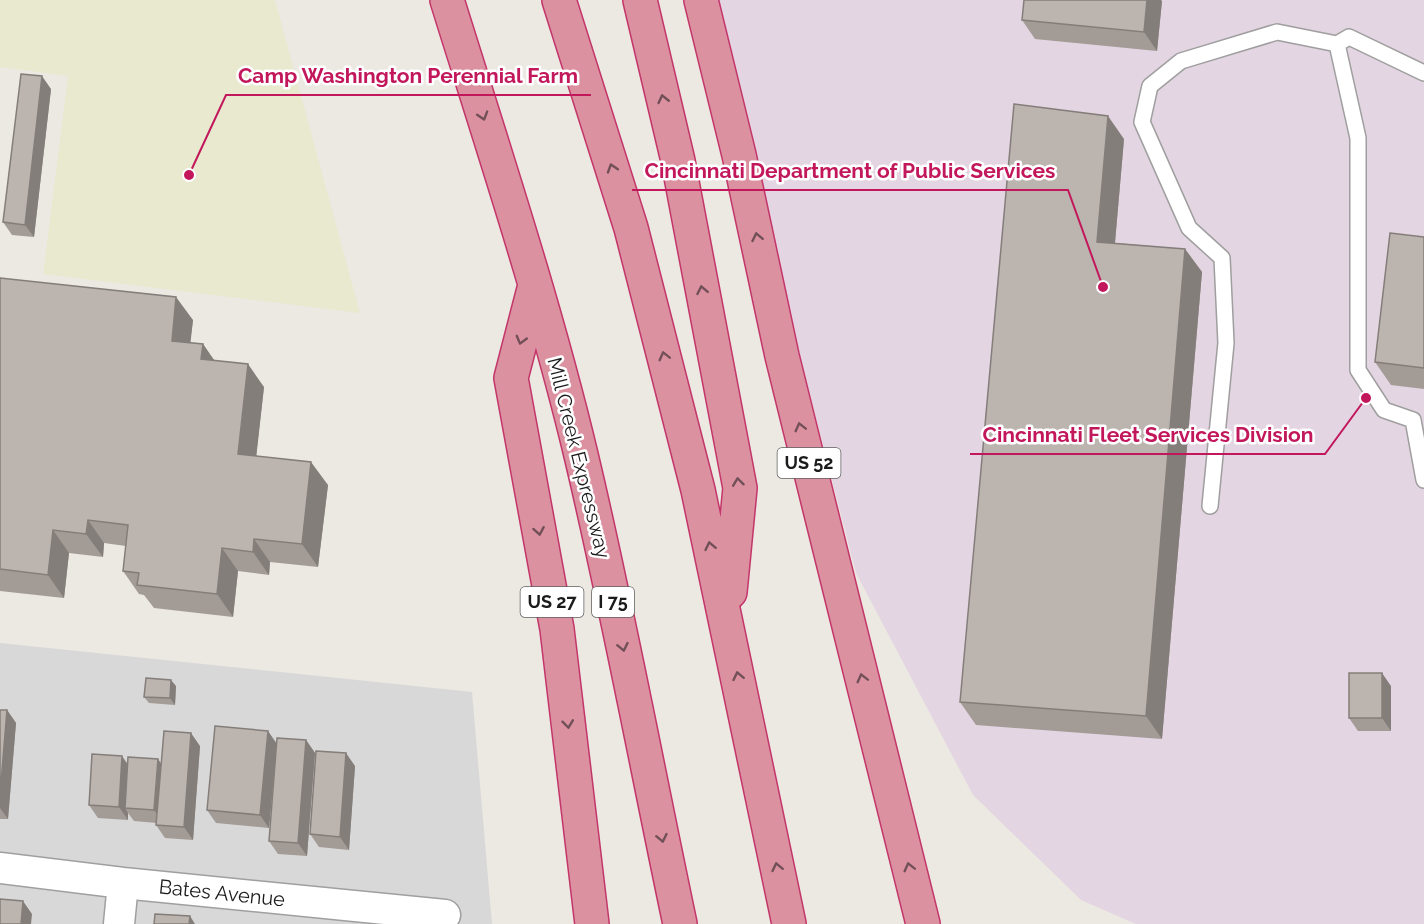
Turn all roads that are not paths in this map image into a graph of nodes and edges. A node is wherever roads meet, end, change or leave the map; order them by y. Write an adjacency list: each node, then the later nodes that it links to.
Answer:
1 (447, 0): 7 (highway, Mill Creek Expressway / I 75, one-way to 7)
2 (559, 0): 10 (highway, one-way to 2)
3 (640, 0): 10 (highway, one-way to 3)
4 (701, 0): 18 (highway, US 52, one-way to 4)
5 (1337, 44): 6 (lane); 8 (lane); 9 (lane)
6 (1424, 73)
7 (536, 283): 15 (highway, US 27, one-way to 15); 16 (highway, Mill Creek Expressway / I 75, one-way to 16)
8 (1424, 480)
9 (1210, 506)
10 (727, 623): 17 (highway, one-way to 10)
11 (0, 868): 12 (street, Bates Avenue)
12 (123, 883): 13 (street, Bates Avenue); 14 (street)
13 (445, 915)
14 (119, 924)
15 (592, 924)
16 (680, 924)
17 (789, 924)
18 (922, 924)

